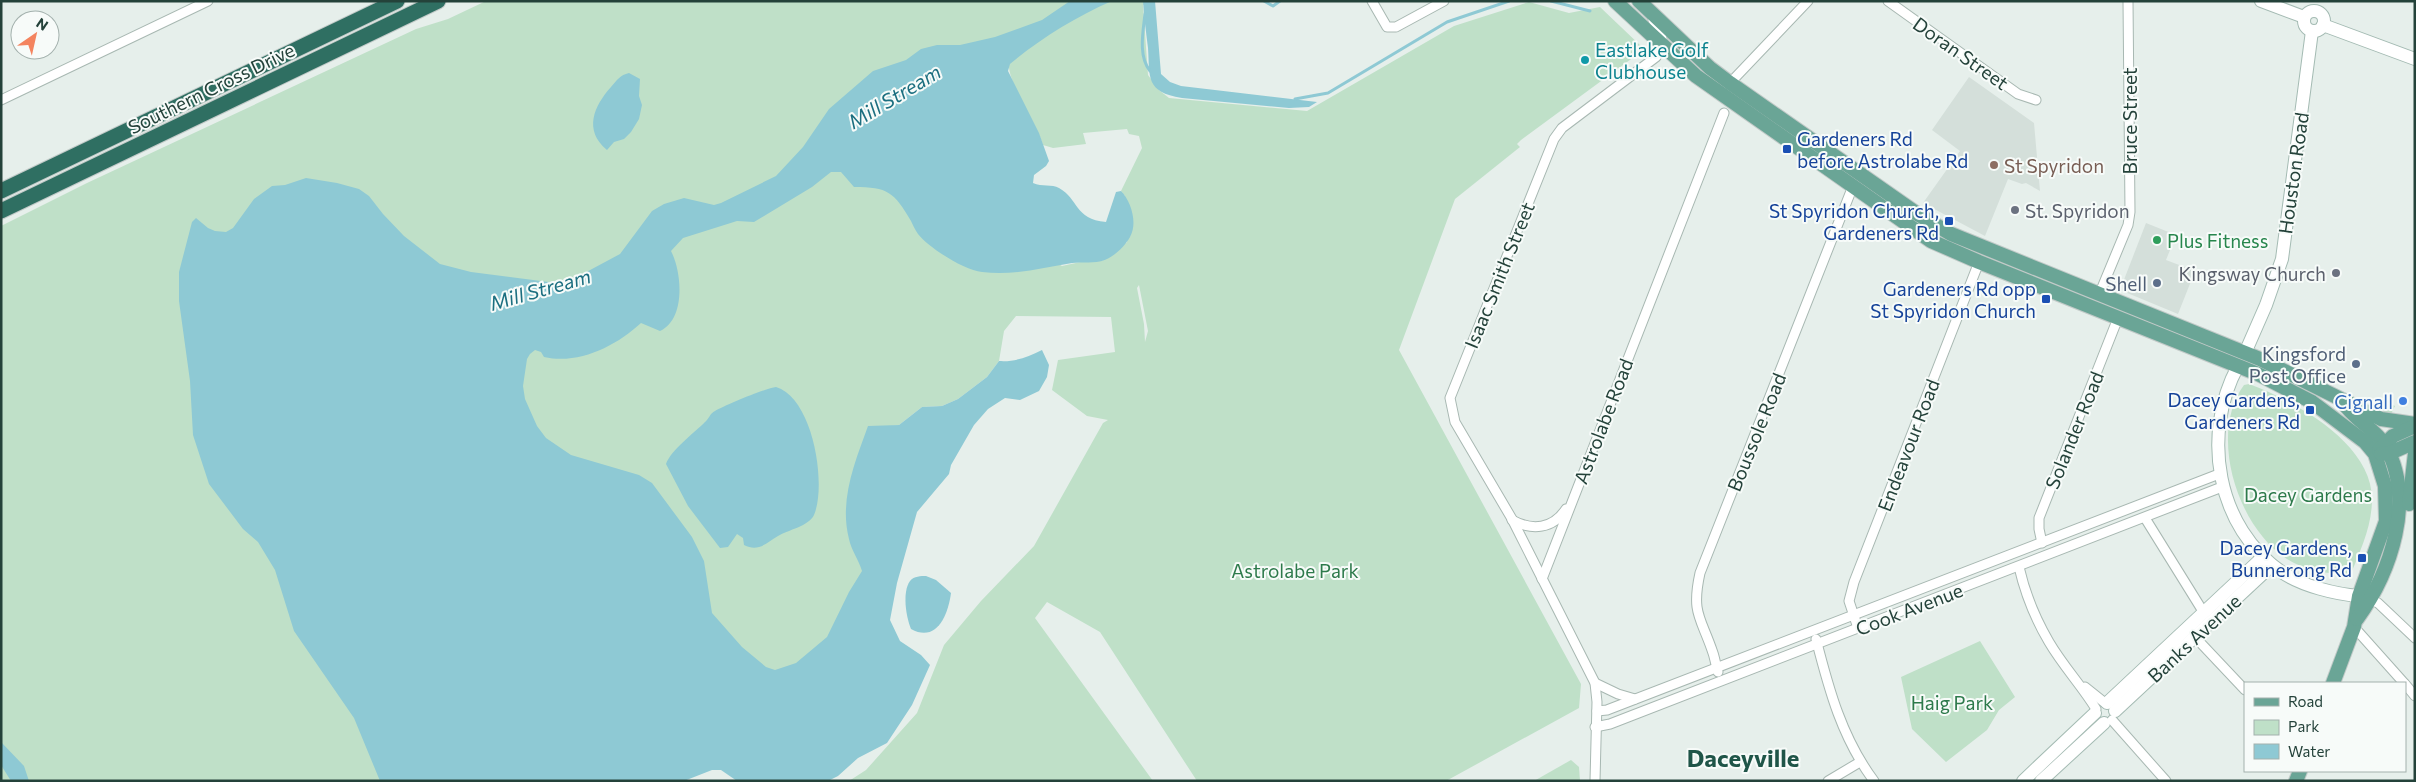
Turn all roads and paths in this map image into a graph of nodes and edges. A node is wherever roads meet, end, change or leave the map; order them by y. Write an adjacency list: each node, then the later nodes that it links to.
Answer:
1 (397, 1): 22 (highway, Southern Cross Drive)
2 (438, 1): 23 (highway, Southern Cross Drive)
3 (1372, 1): 4 (street)
4 (1444, 1)
5 (1614, 1): 15 (main road)
6 (1808, 1): 17 (street)
7 (1888, 1): 19 (street, Doran Street)
8 (2128, 1): 25 (street, Bruce Street)
9 (2261, 1): 13 (street)
10 (201, 2): 18 (street)
11 (1642, 4): 15 (street); 17 (main road)
12 (2317, 6): 13 (street); 14 (street)
13 (2304, 17): 14 (street)
14 (2318, 28): 16 (street); 27 (street, Houston Road)
15 (1663, 46): 21 (main road); 38 (street, Isaac Smith Street)
16 (2415, 59)
17 (1730, 82): 25 (main road)
18 (1, 100)
19 (2036, 100)
20 (1724, 113): 36 (street, Astrolabe Road)
21 (1853, 186): 24 (main road); 53 (street, Boussole Road)
22 (1, 190)
23 (1, 211)
24 (1979, 262): 26 (main road); 46 (street, Endeavour Road)
25 (2099, 295): 27 (main road)
26 (2118, 318): 28 (main road); 40 (street, Solander Road)
27 (2245, 353): 28 (street, Houston Road); 29 (main road)
28 (2238, 366): 32 (main road); 34 (street)
29 (2340, 396): 30 (main road); 32 (main road)
30 (2415, 425): 32 (main road)
31 (2415, 442): 32 (main road)
32 (2383, 450): 39 (main road); 44 (main road)
33 (2415, 453): 39 (main road)
34 (2219, 474): 35 (street); 40 (street, Cook Avenue)
35 (2222, 488): 37 (street, Cook Avenue); 41 (street)
36 (1574, 496): 38 (street); 43 (street, Astrolabe Road)
37 (2145, 518): 42 (street, Cook Avenue); 45 (street)
38 (1512, 519): 43 (street, Isaac Smith Street)
39 (2399, 536): 44 (main road)
40 (2042, 543): 46 (street, Cook Avenue)
41 (2268, 561): 44 (street); 45 (street, Banks Avenue); 50 (street, Banks Avenue)
42 (2019, 567): 48 (street, Cook Avenue); 63 (street)
43 (1542, 579): 57 (street)
44 (2365, 598): 47 (main road); 51 (street)
45 (2204, 613): 63 (street, Banks Avenue)
46 (1853, 615): 48 (street, Endeavour Road); 49 (street, Cook Avenue)
47 (2356, 623): 55 (main road); 56 (street)
48 (1858, 628): 52 (street, Cook Avenue)
49 (1814, 631): 52 (street); 53 (street, Cook Avenue)
50 (2195, 637): 59 (street); 63 (street, Banks Avenue)
51 (2415, 638)
52 (1817, 643): 54 (street, Cook Avenue); 65 (street)
53 (1716, 668): 54 (street, Boussole Road); 61 (street, Cook Avenue)
54 (1720, 680): 64 (street, Cook Avenue)
55 (2333, 682)
56 (2402, 682)
57 (1596, 683): 61 (street); 62 (street)
58 (2406, 686): 60 (street)
59 (2244, 689)
60 (2415, 696)
61 (1636, 699): 62 (street, Cook Avenue)
62 (1597, 711): 64 (street)
63 (2105, 712): 69 (street, Banks Avenue); 70 (street, Banks Avenue); 71 (street)
64 (1595, 727): 66 (street)
65 (1860, 762): 67 (street); 68 (street)
66 (1595, 781)
67 (1828, 781)
68 (1874, 781)
69 (2023, 781)
70 (2042, 781)
71 (2166, 781)

